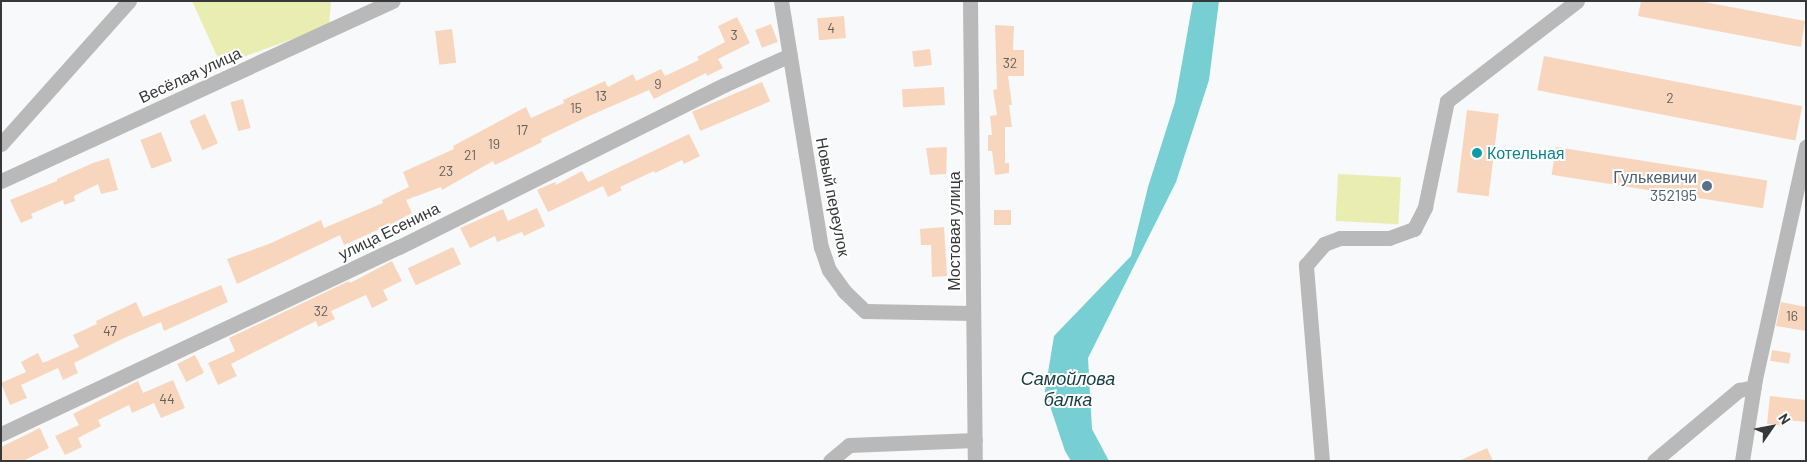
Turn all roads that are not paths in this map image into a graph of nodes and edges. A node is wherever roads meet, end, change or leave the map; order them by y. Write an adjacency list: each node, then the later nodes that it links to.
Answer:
1 (129, 1): 7 (street)
2 (393, 1): 9 (street, Весёлая улица)
3 (781, 1): 6 (street, Новый переулок)
4 (970, 1): 10 (street, Мостовая улица)
5 (1577, 1): 16 (street)
6 (790, 55): 10 (street, Новый переулок); 12 (street, улица Есенина)
7 (1, 144)
8 (1806, 146): 11 (street)
9 (1, 181)
10 (972, 313): 13 (street, Мостовая улица)
11 (1754, 387): 17 (street); 18 (street)
12 (1, 434)
13 (975, 440): 14 (street); 15 (street, Мостовая улица)
14 (830, 461)
15 (975, 461)
16 (1322, 461)
17 (1654, 461)
18 (1742, 461)

